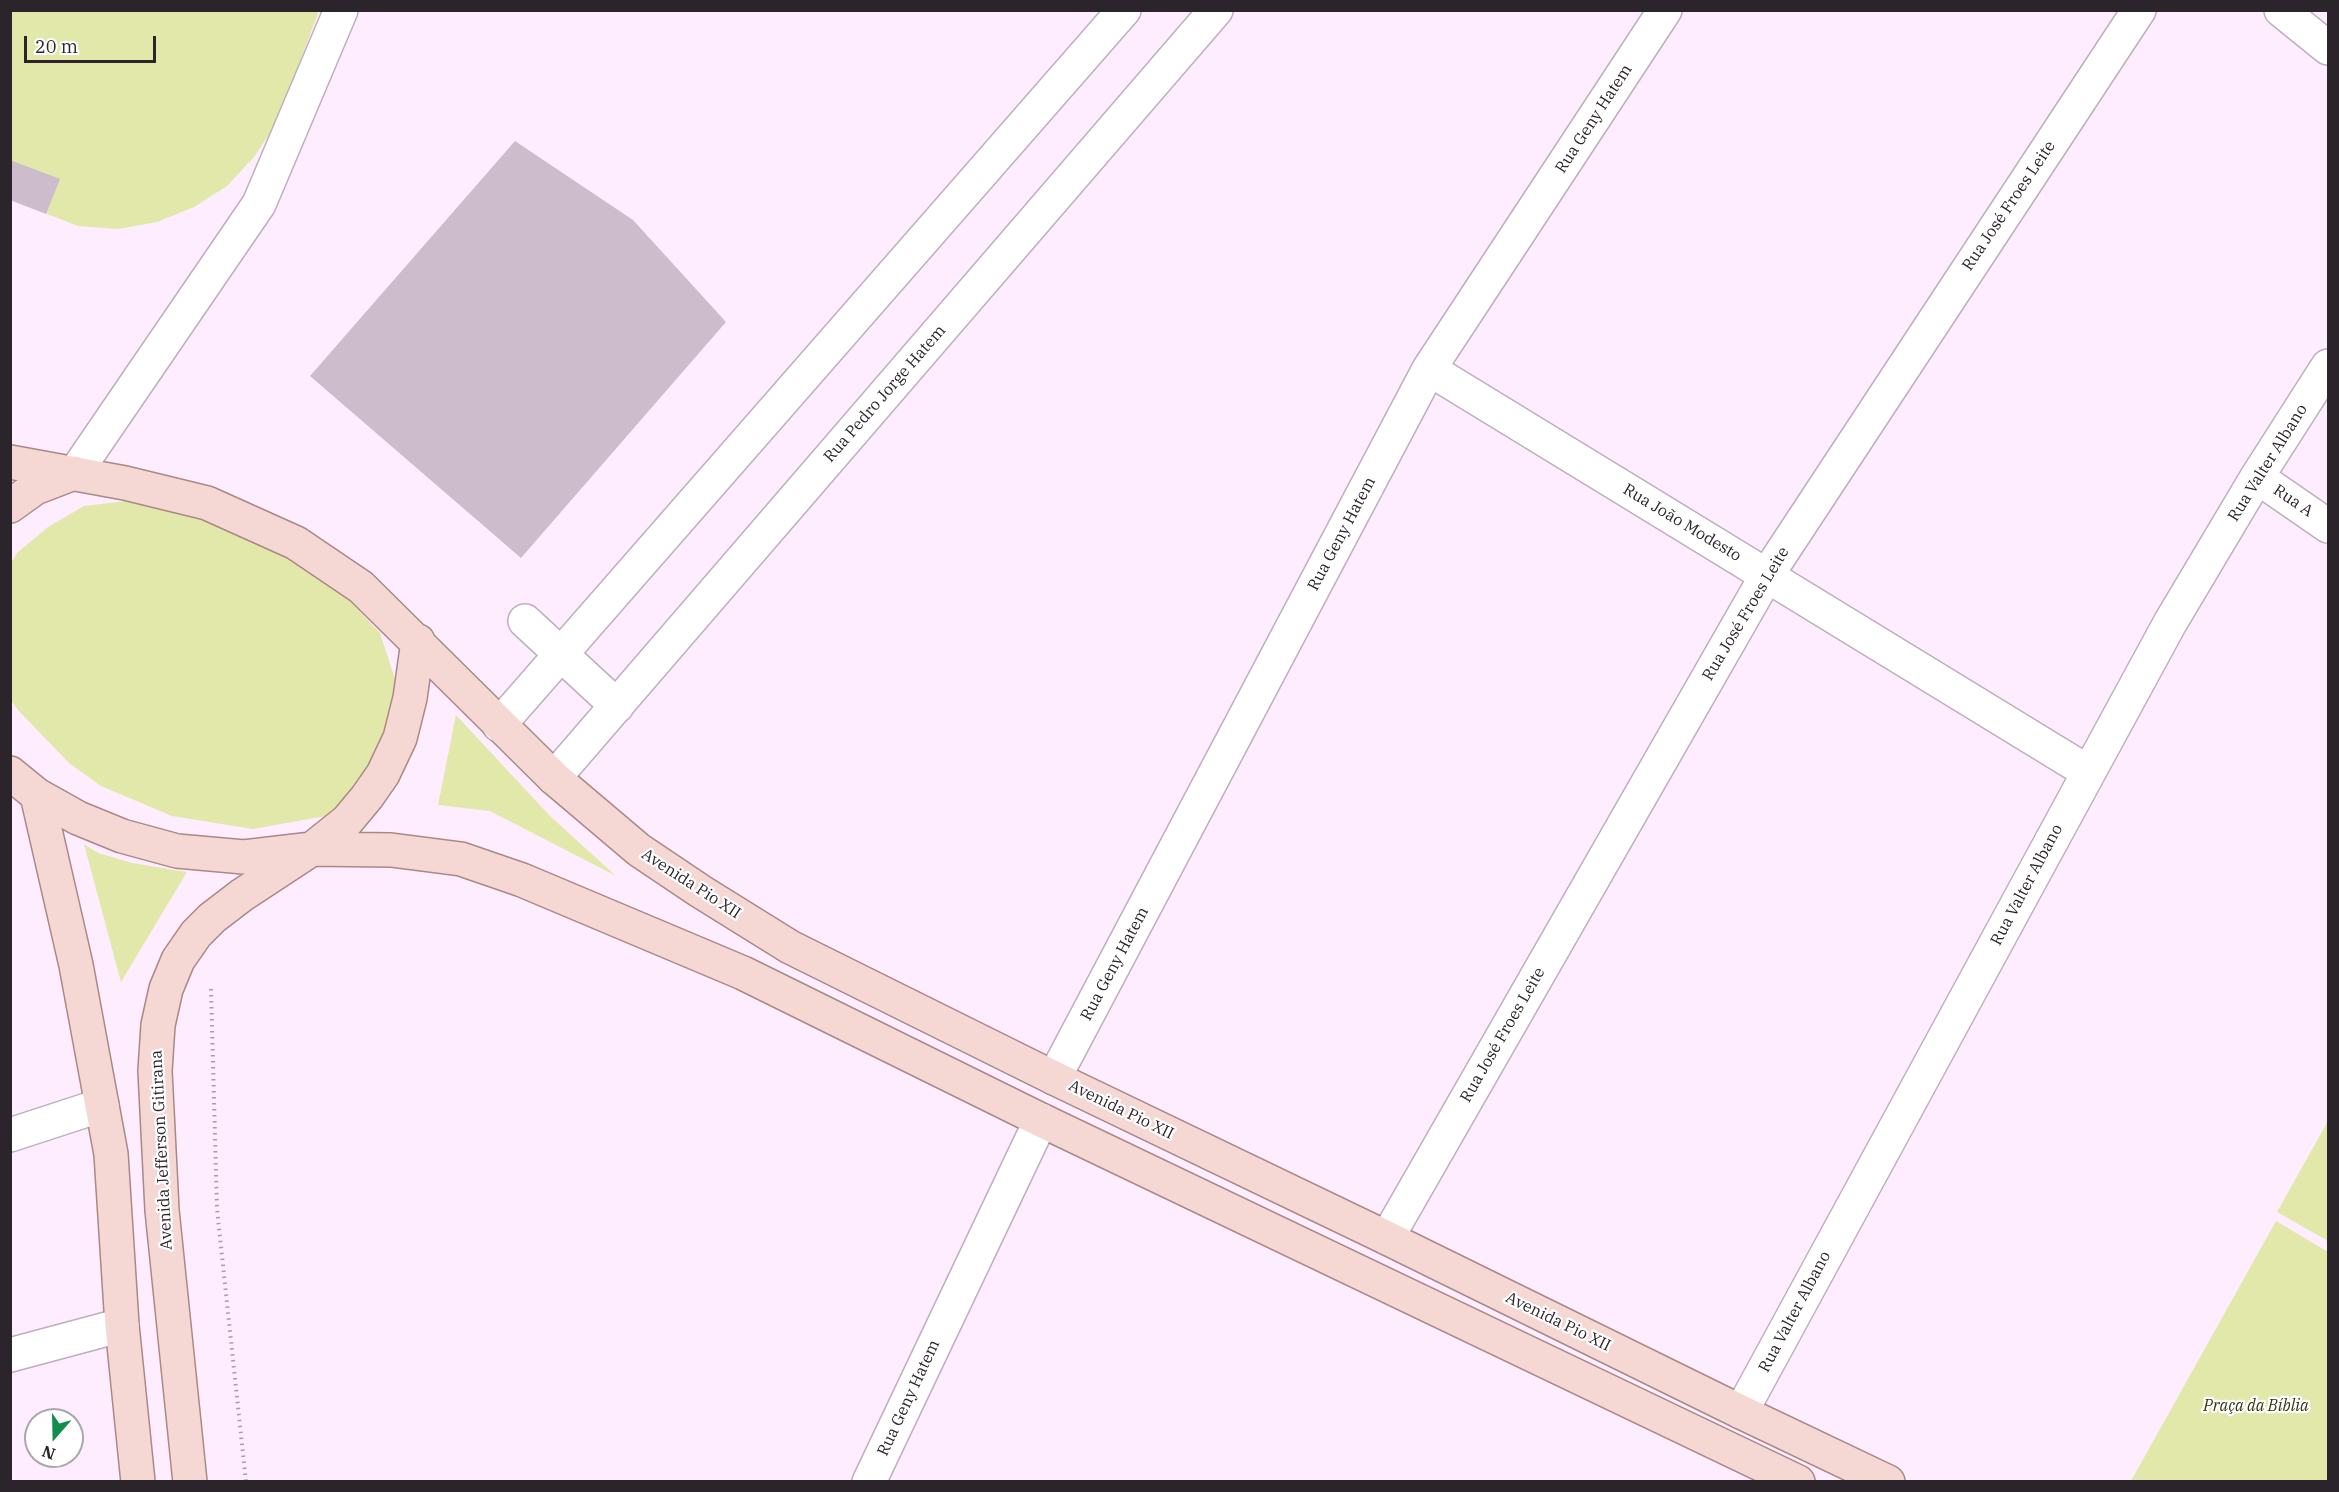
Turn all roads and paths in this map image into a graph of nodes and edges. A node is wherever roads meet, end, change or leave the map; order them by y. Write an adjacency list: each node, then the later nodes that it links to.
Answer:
1 (341, 10): 11 (street)
2 (1124, 10): 18 (street)
3 (1216, 10): 19 (street, Rua Pedro Jorge Hatem)
4 (1665, 10): 9 (street, Rua Geny Hatem)
5 (2139, 10): 15 (street, Rua José Froes Leite)
6 (2281, 10): 7 (street)
7 (2328, 48)
8 (2328, 366): 12 (street, Rua Valter Albano)
9 (1429, 369): 15 (street, Rua João Modesto); 27 (street, Rua Geny Hatem)
10 (10, 462): 11 (main road, Avenida Pio XII)
11 (75, 473): 13 (main road); 17 (main road, Avenida Pio XII)
12 (2258, 477): 14 (street, Rua A); 21 (street, Rua Valter Albano)
13 (10, 506)
14 (2328, 526)
15 (1767, 575): 21 (street, Rua João Modesto); 31 (street, Rua José Froes Leite)
16 (525, 621): 18 (street)
17 (418, 641): 20 (main road, Avenida Pio XII); 25 (main road, Avenida Jefferson Gitirana)
18 (560, 655): 19 (street); 20 (street)
19 (617, 706): 23 (street, Rua Pedro Jorge Hatem)
20 (499, 725): 23 (main road, Avenida Pio XII)
21 (2088, 772): 34 (street, Rua Valter Albano)
22 (10, 773): 24 (main road)
23 (554, 778): 27 (main road, Avenida Pio XII)
24 (37, 795): 25 (main road); 28 (main road)
25 (312, 849): 29 (main road); 36 (main road, Avenida Jefferson Gitirana)
26 (211, 982): 37 (path)
27 (1054, 1078): 31 (main road, Avenida Pio XII)
28 (102, 1105): 30 (street); 32 (main road)
29 (1041, 1120): 38 (street, Rua Geny Hatem); 39 (main road)
30 (10, 1135)
31 (1387, 1238): 34 (main road, Avenida Pio XII)
32 (122, 1325): 33 (street); 35 (main road)
33 (10, 1355)
34 (1741, 1412): 40 (main road, Avenida Pio XII)
35 (138, 1482)
36 (190, 1482)
37 (246, 1482)
38 (869, 1482)
39 (1798, 1482)
40 (1888, 1482)

